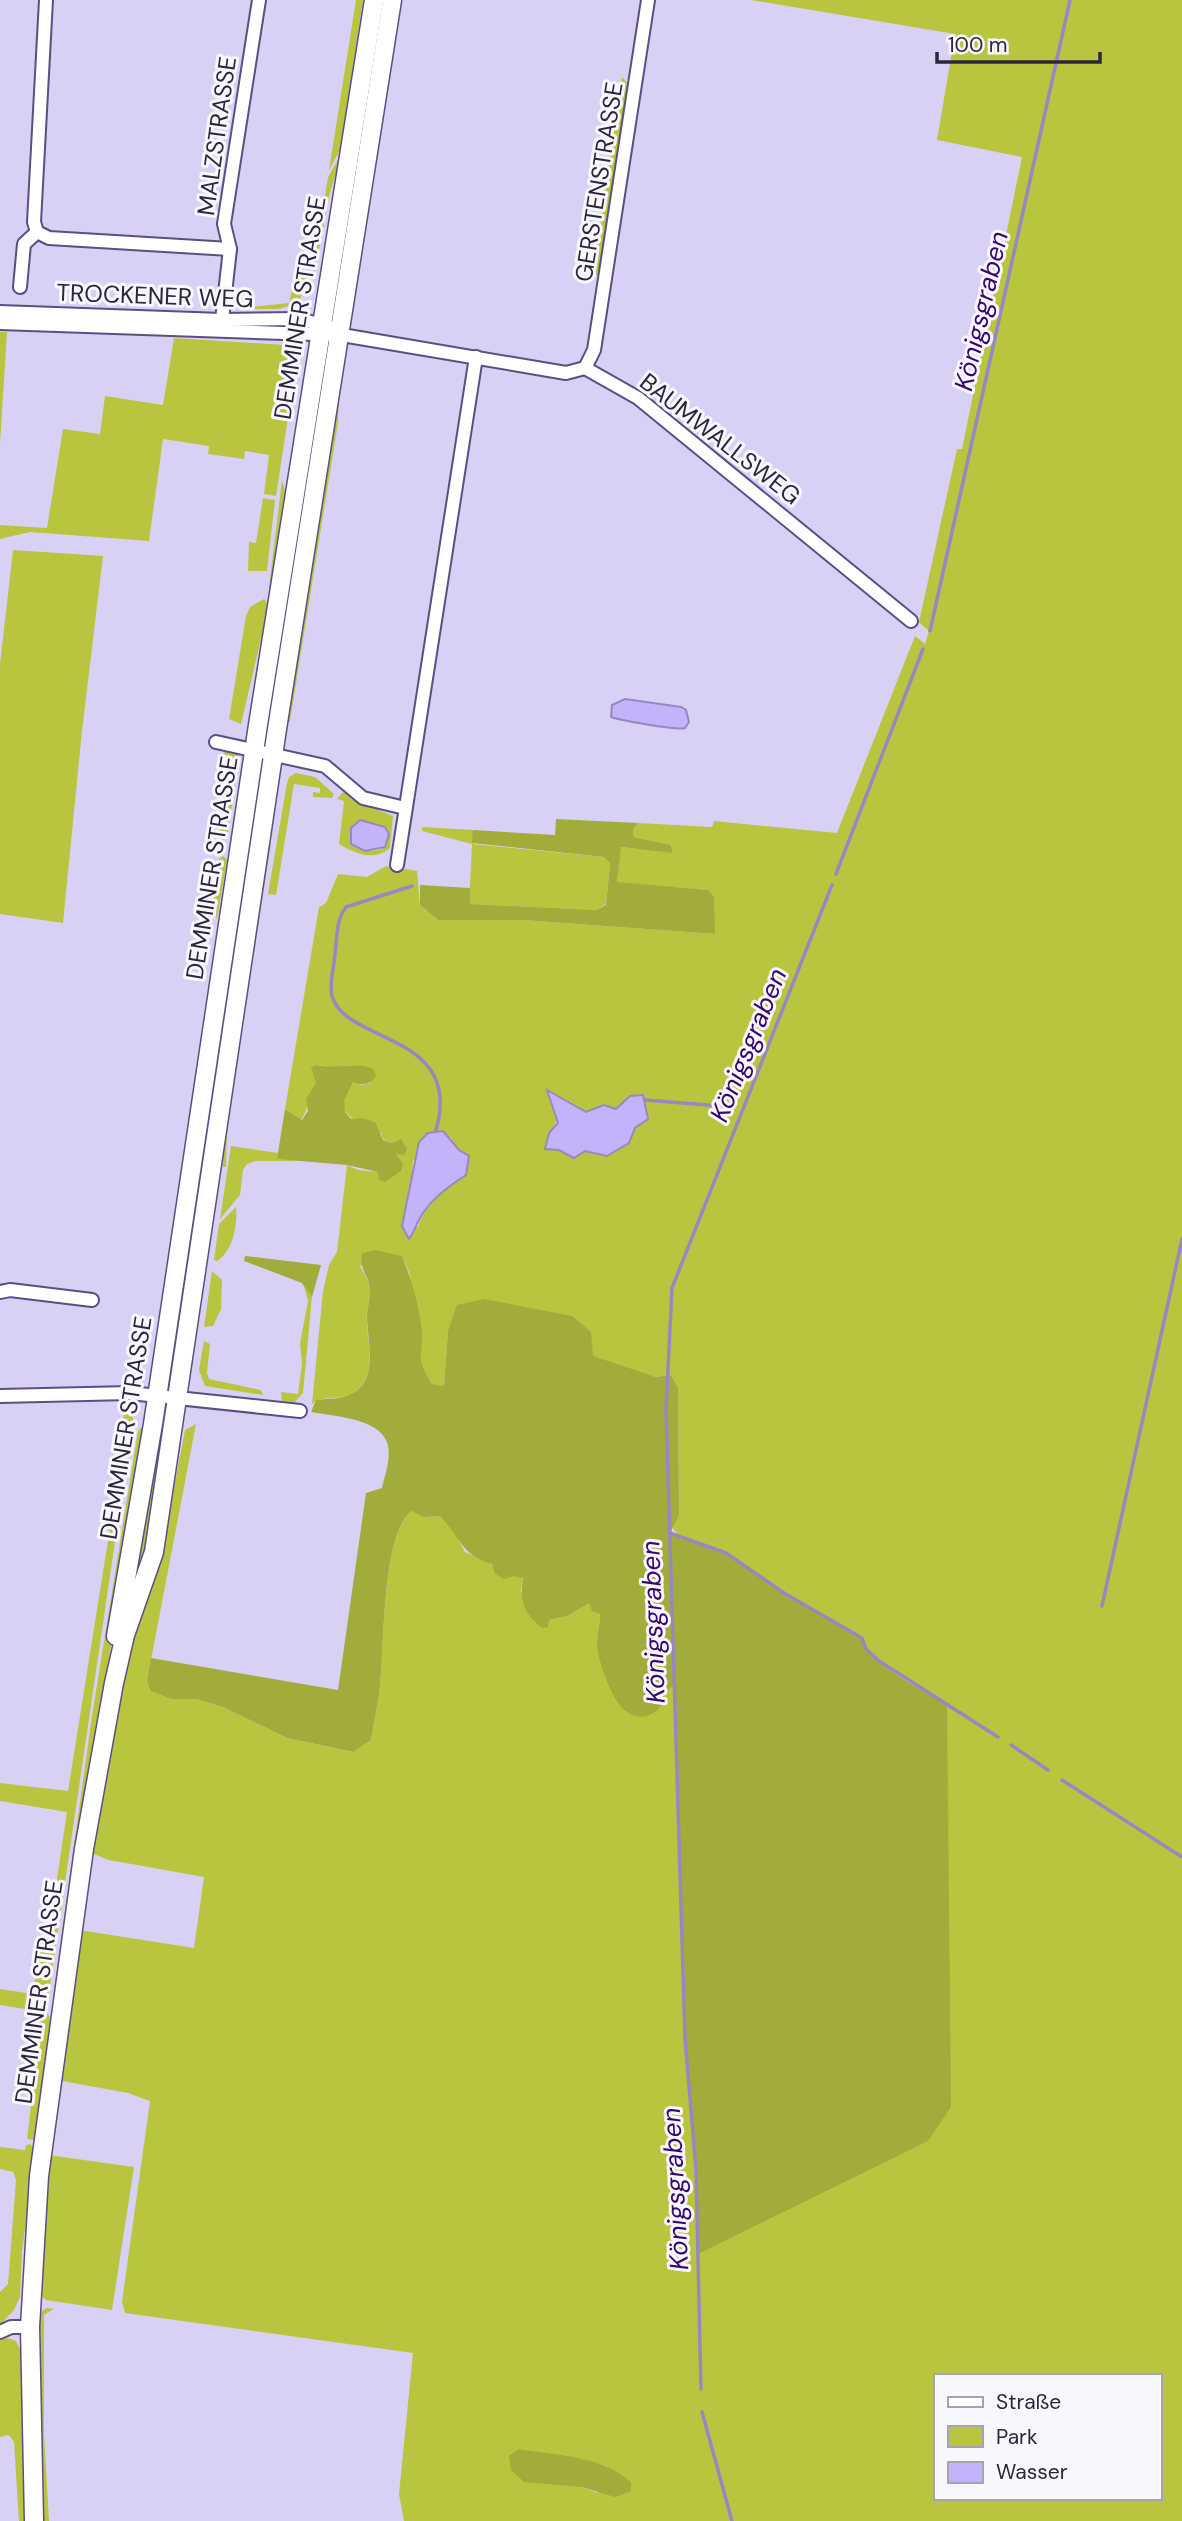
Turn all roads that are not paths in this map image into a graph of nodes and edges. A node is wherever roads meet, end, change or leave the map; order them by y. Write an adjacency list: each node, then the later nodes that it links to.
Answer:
1 (46, 0): 6 (street)
2 (259, 0): 7 (street, MALZSTRASSE)
3 (374, 0): 12 (main road, DEMMINER STRASSE)
4 (392, 0): 13 (main road, DEMMINER STRASSE)
5 (648, 0): 15 (street, GERSTENSTRASSE)
6 (37, 232): 7 (street); 8 (street)
7 (230, 249): 10 (street, MALZSTRASSE)
8 (20, 287)
9 (0, 312): 10 (street, TROCKENER WEG)
10 (222, 320): 12 (street, TROCKENER WEG)
11 (0, 323): 12 (street, TROCKENER WEG)
12 (322, 328): 13 (street, TROCKENER WEG); 18 (main road, DEMMINER STRASSE)
13 (342, 335): 14 (street); 19 (main road, DEMMINER STRASSE)
14 (475, 357): 15 (street); 20 (street)
15 (585, 368): 16 (street, BAUMWALLSWEG)
16 (911, 621)
17 (216, 742): 18 (street)
18 (255, 749): 19 (street); 25 (main road, DEMMINER STRASSE)
19 (274, 754): 20 (street); 26 (main road, DEMMINER STRASSE)
20 (405, 808): 21 (street)
21 (397, 865)
22 (0, 1292): 23 (street)
23 (92, 1300)
24 (0, 1396): 25 (street)
25 (157, 1396): 26 (street); 28 (main road, DEMMINER STRASSE)
26 (178, 1398): 27 (street, DEMMINER STRASSE); 28 (main road, DEMMINER STRASSE)
27 (300, 1411)
28 (102, 1744): 29 (main road, DEMMINER STRASSE)
29 (30, 2328): 30 (street); 31 (main road, DEMMINER STRASSE)
30 (0, 2332)
31 (34, 2521)

